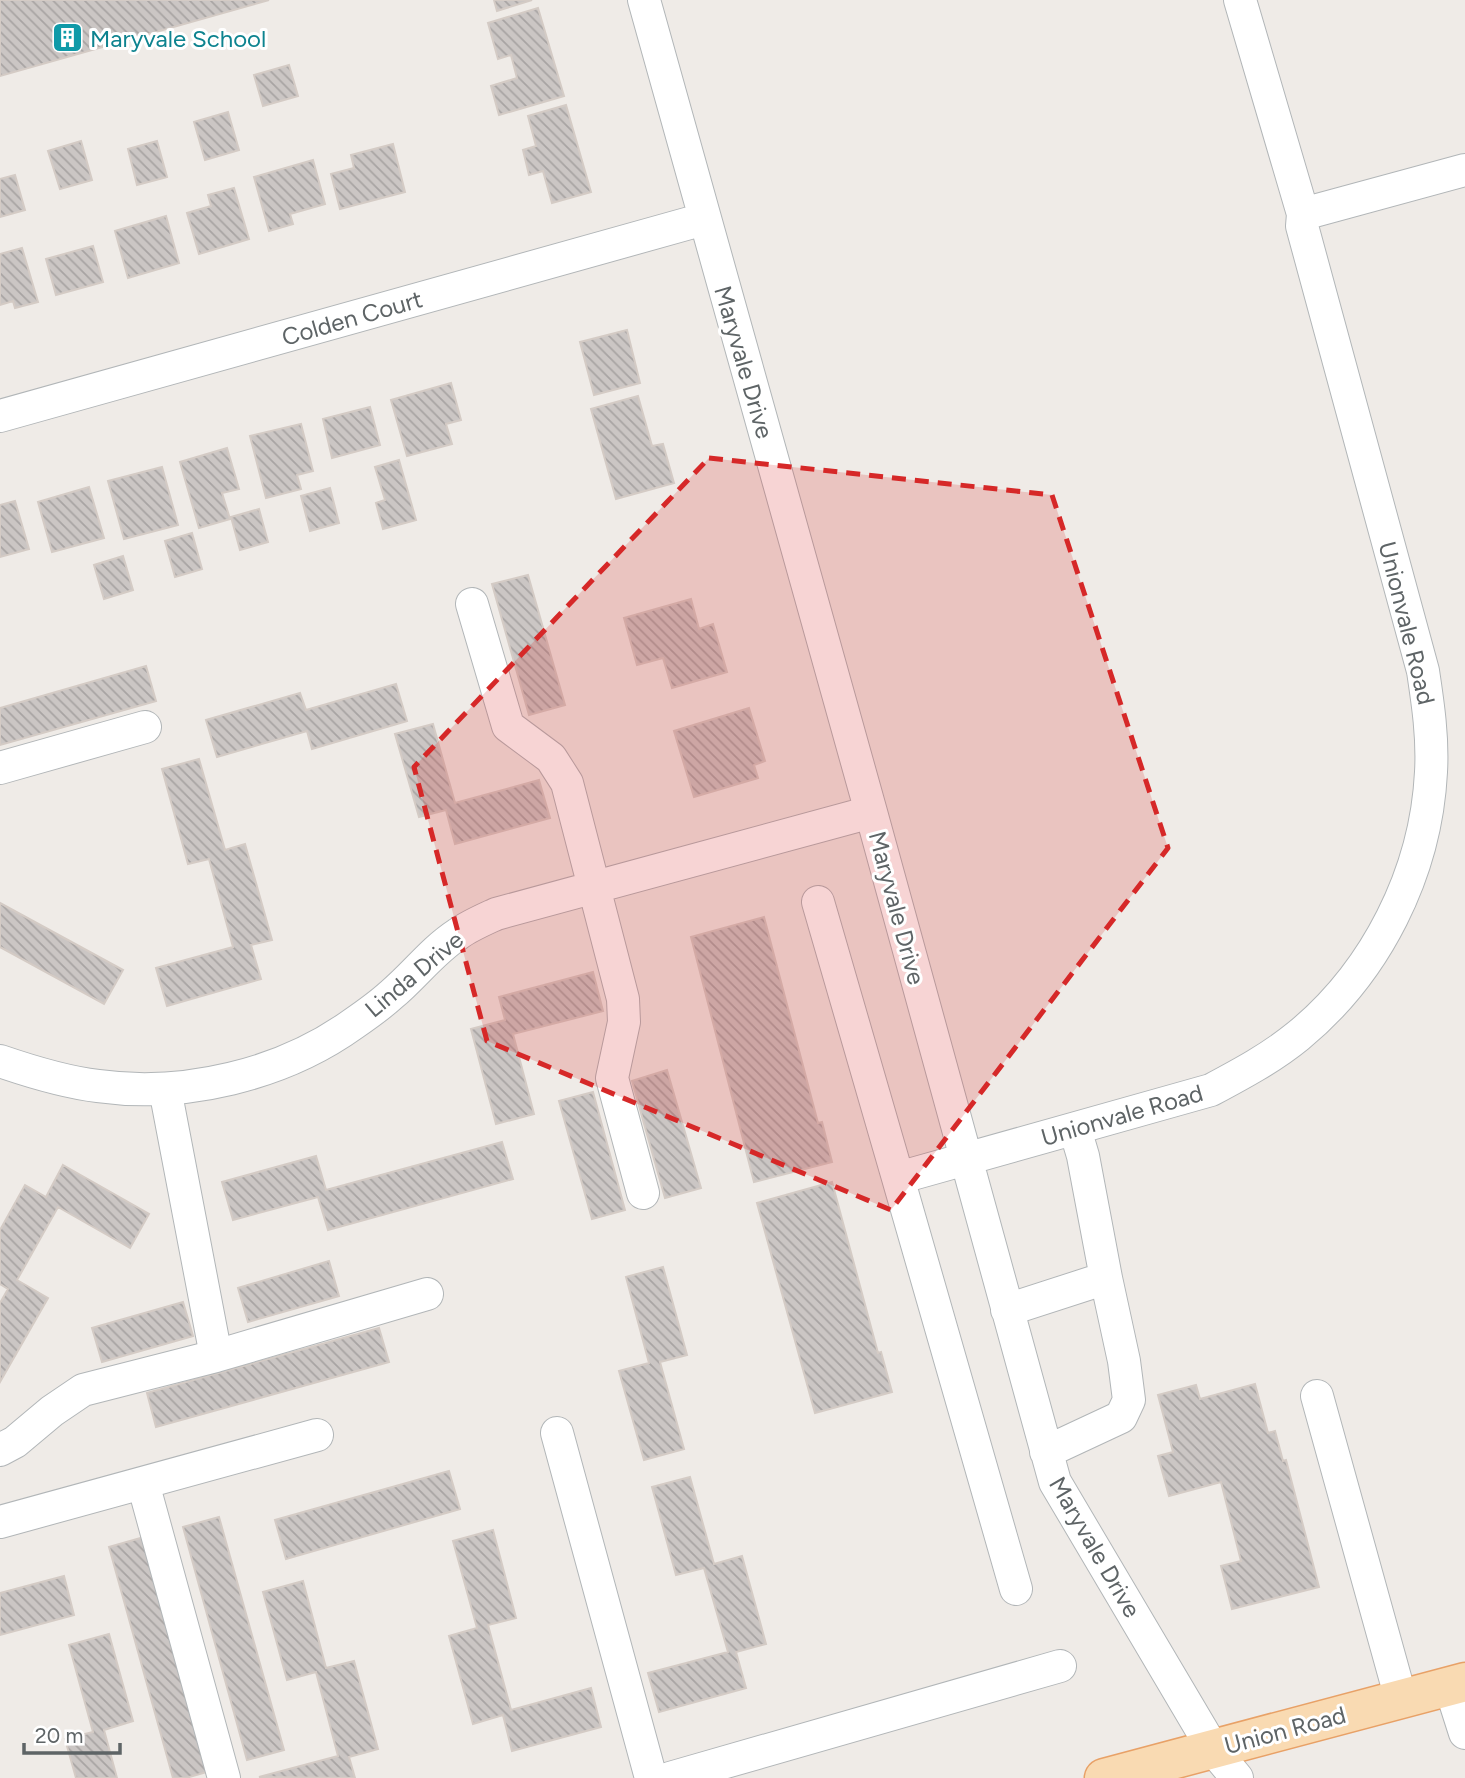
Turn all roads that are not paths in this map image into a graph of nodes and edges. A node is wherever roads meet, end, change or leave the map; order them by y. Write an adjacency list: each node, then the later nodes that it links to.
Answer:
1 (644, 0): 5 (street, Maryvale Drive)
2 (1240, 0): 4 (street, Unionvale Road)
3 (1465, 170): 4 (street)
4 (1303, 215): 15 (street, Unionvale Road)
5 (704, 219): 6 (street, Colden Court); 10 (street, Maryvale Drive)
6 (0, 416)
7 (472, 604): 11 (street)
8 (145, 727): 9 (street)
9 (0, 768)
10 (871, 812): 11 (street, Linda Drive); 16 (street, Maryvale Drive)
11 (594, 888): 14 (street, Linda Drive); 18 (street)
12 (818, 902): 17 (street)
13 (0, 1061): 14 (street, Linda Drive)
14 (165, 1089): 22 (street)
15 (1075, 1129): 16 (street, Unionvale Road); 19 (street)
16 (965, 1161): 17 (street, Unionvale Road); 21 (street, Maryvale Drive)
17 (898, 1178): 30 (street)
18 (643, 1193)
19 (1106, 1278): 21 (street); 27 (street)
20 (427, 1294): 22 (street)
21 (1007, 1310): 27 (street, Maryvale Drive)
22 (216, 1356): 26 (street)
23 (1317, 1396): 33 (street)
24 (557, 1433): 37 (street)
25 (317, 1435): 28 (street)
26 (0, 1450)
27 (1046, 1452): 35 (street, Maryvale Drive)
28 (144, 1483): 29 (street); 36 (street)
29 (0, 1522)
30 (1016, 1589)
31 (1060, 1666): 38 (street)
32 (1458, 1684): 33 (main road, Union Road); 34 (street)
33 (1401, 1699): 35 (main road, Union Road)
34 (1465, 1733)
35 (1213, 1749): 39 (main road, Union Road); 40 (street, Maryvale Drive)
36 (224, 1778)
37 (652, 1778)
38 (670, 1778)
39 (1104, 1778)
40 (1237, 1778)

